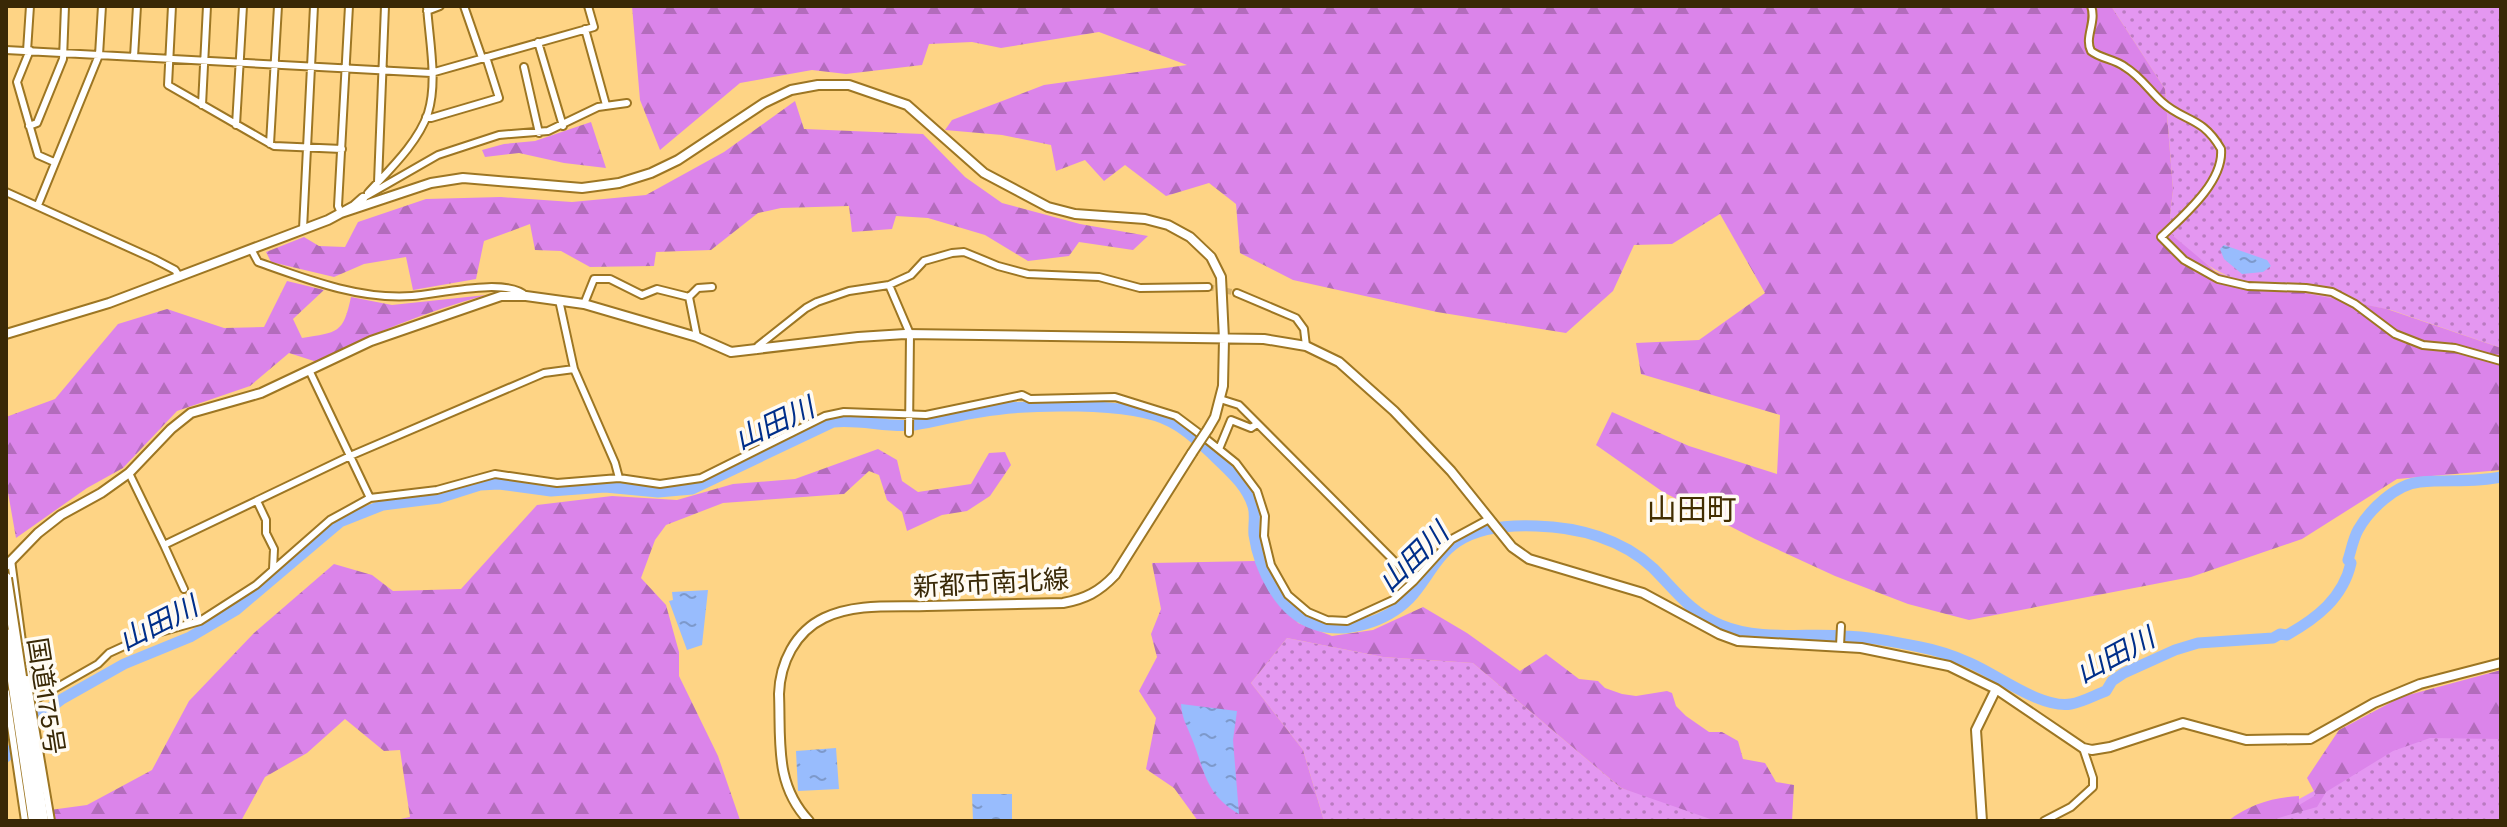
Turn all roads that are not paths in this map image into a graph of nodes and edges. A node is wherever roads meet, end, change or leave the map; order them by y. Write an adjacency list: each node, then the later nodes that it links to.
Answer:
1 (30, 6): 20 (street)
2 (65, 6): 21 (street)
3 (102, 6): 22 (street)
4 (137, 6): 23 (street)
5 (172, 6): 25 (street)
6 (207, 6): 26 (street)
7 (243, 6): 27 (street)
8 (278, 6): 28 (street)
9 (314, 6): 29 (street)
10 (349, 6): 31 (street)
11 (385, 6): 32 (street)
12 (440, 6): 16 (street)
13 (464, 6): 24 (street)
14 (588, 6): 17 (street)
15 (2091, 6): 68 (street)
16 (427, 9): 33 (street)
17 (585, 29): 18 (street); 36 (street)
18 (538, 42): 24 (street); 40 (street)
19 (6, 50): 20 (street)
20 (29, 50): 21 (street); 39 (street)
21 (63, 53): 22 (street); 39 (street)
22 (99, 55): 23 (street); 45 (street)
23 (134, 57): 25 (street)
24 (484, 58): 33 (street); 37 (street)
25 (169, 59): 26 (street); 35 (street)
26 (204, 61): 27 (street); 35 (street)
27 (240, 63): 28 (street); 38 (street)
28 (275, 64): 29 (street); 42 (street)
29 (311, 66): 31 (street); 43 (street)
30 (524, 67): 41 (street)
31 (346, 68): 32 (street); 44 (street)
32 (382, 70): 33 (street); 46 (street)
33 (431, 73): 37 (street)
34 (627, 103): 36 (street)
35 (202, 105): 38 (street)
36 (606, 105): 40 (street)
37 (426, 117): 46 (street)
38 (236, 125): 42 (street)
39 (29, 126): 45 (street)
40 (563, 126): 41 (street)
41 (539, 133): 48 (street)
42 (270, 144): 43 (street)
43 (306, 148): 44 (street); 51 (street)
44 (342, 149): 50 (street)
45 (54, 162): 49 (street)
46 (378, 182): 48 (street)
47 (6, 192): 49 (street)
48 (363, 198): 50 (street)
49 (38, 205): 53 (street)
50 (341, 213): 51 (street); 65 (street, 新都市南北線)
51 (303, 229): 52 (street)
52 (251, 249): 53 (street); 58 (street)
53 (179, 276): 62 (street)
54 (889, 285): 56 (street); 63 (street); 67 (street)
55 (712, 287): 59 (street)
56 (1208, 287)
57 (1237, 293): 66 (street)
58 (526, 296): 60 (street); 70 (street)
59 (689, 297): 61 (street); 64 (street)
60 (559, 300): 61 (street); 69 (street)
61 (584, 304): 64 (street)
62 (6, 334)
63 (910, 334): 65 (street); 67 (street); 72 (street)
64 (697, 337): 67 (street)
65 (1224, 339): 66 (street); 71 (street, 新都市南北線)
66 (1306, 346): 81 (street)
67 (756, 350)
68 (2501, 361)
69 (574, 369): 76 (street); 78 (street)
70 (310, 372): 76 (street); 77 (street)
71 (1220, 399): 73 (street); 100 (street, 新都市南北線, bridge)
72 (908, 415): 74 (street); 75 (street); 78 (street)
73 (1257, 424): 75 (street); 86 (street)
74 (909, 433)
75 (1219, 449): 86 (street)
76 (350, 456): 79 (street); 80 (street)
77 (129, 473): 82 (street); 83 (street)
78 (619, 478): 79 (street)
79 (370, 498): 84 (street)
80 (257, 501): 82 (street); 84 (street)
81 (1492, 522): 86 (street); 90 (street)
82 (164, 545): 87 (street)
83 (9, 563): 99 (street, bridge)
84 (273, 570): 94 (street)
85 (6, 578): 98 (highway, 国道175号, bridge)
86 (1414, 581)
87 (184, 589)
88 (1841, 626): 90 (street)
89 (6, 634): 97 (highway, 国道175号, bridge)
90 (1840, 646): 92 (street)
91 (2501, 663): 95 (street)
92 (1996, 689): 95 (street); 101 (street)
93 (6, 692): 96 (street, bridge)
94 (6, 728)
95 (2083, 748): 102 (street)
96 (25, 821)
97 (34, 821)
98 (43, 821)
99 (51, 821)
100 (809, 821)
101 (1982, 821)
102 (2044, 821)

